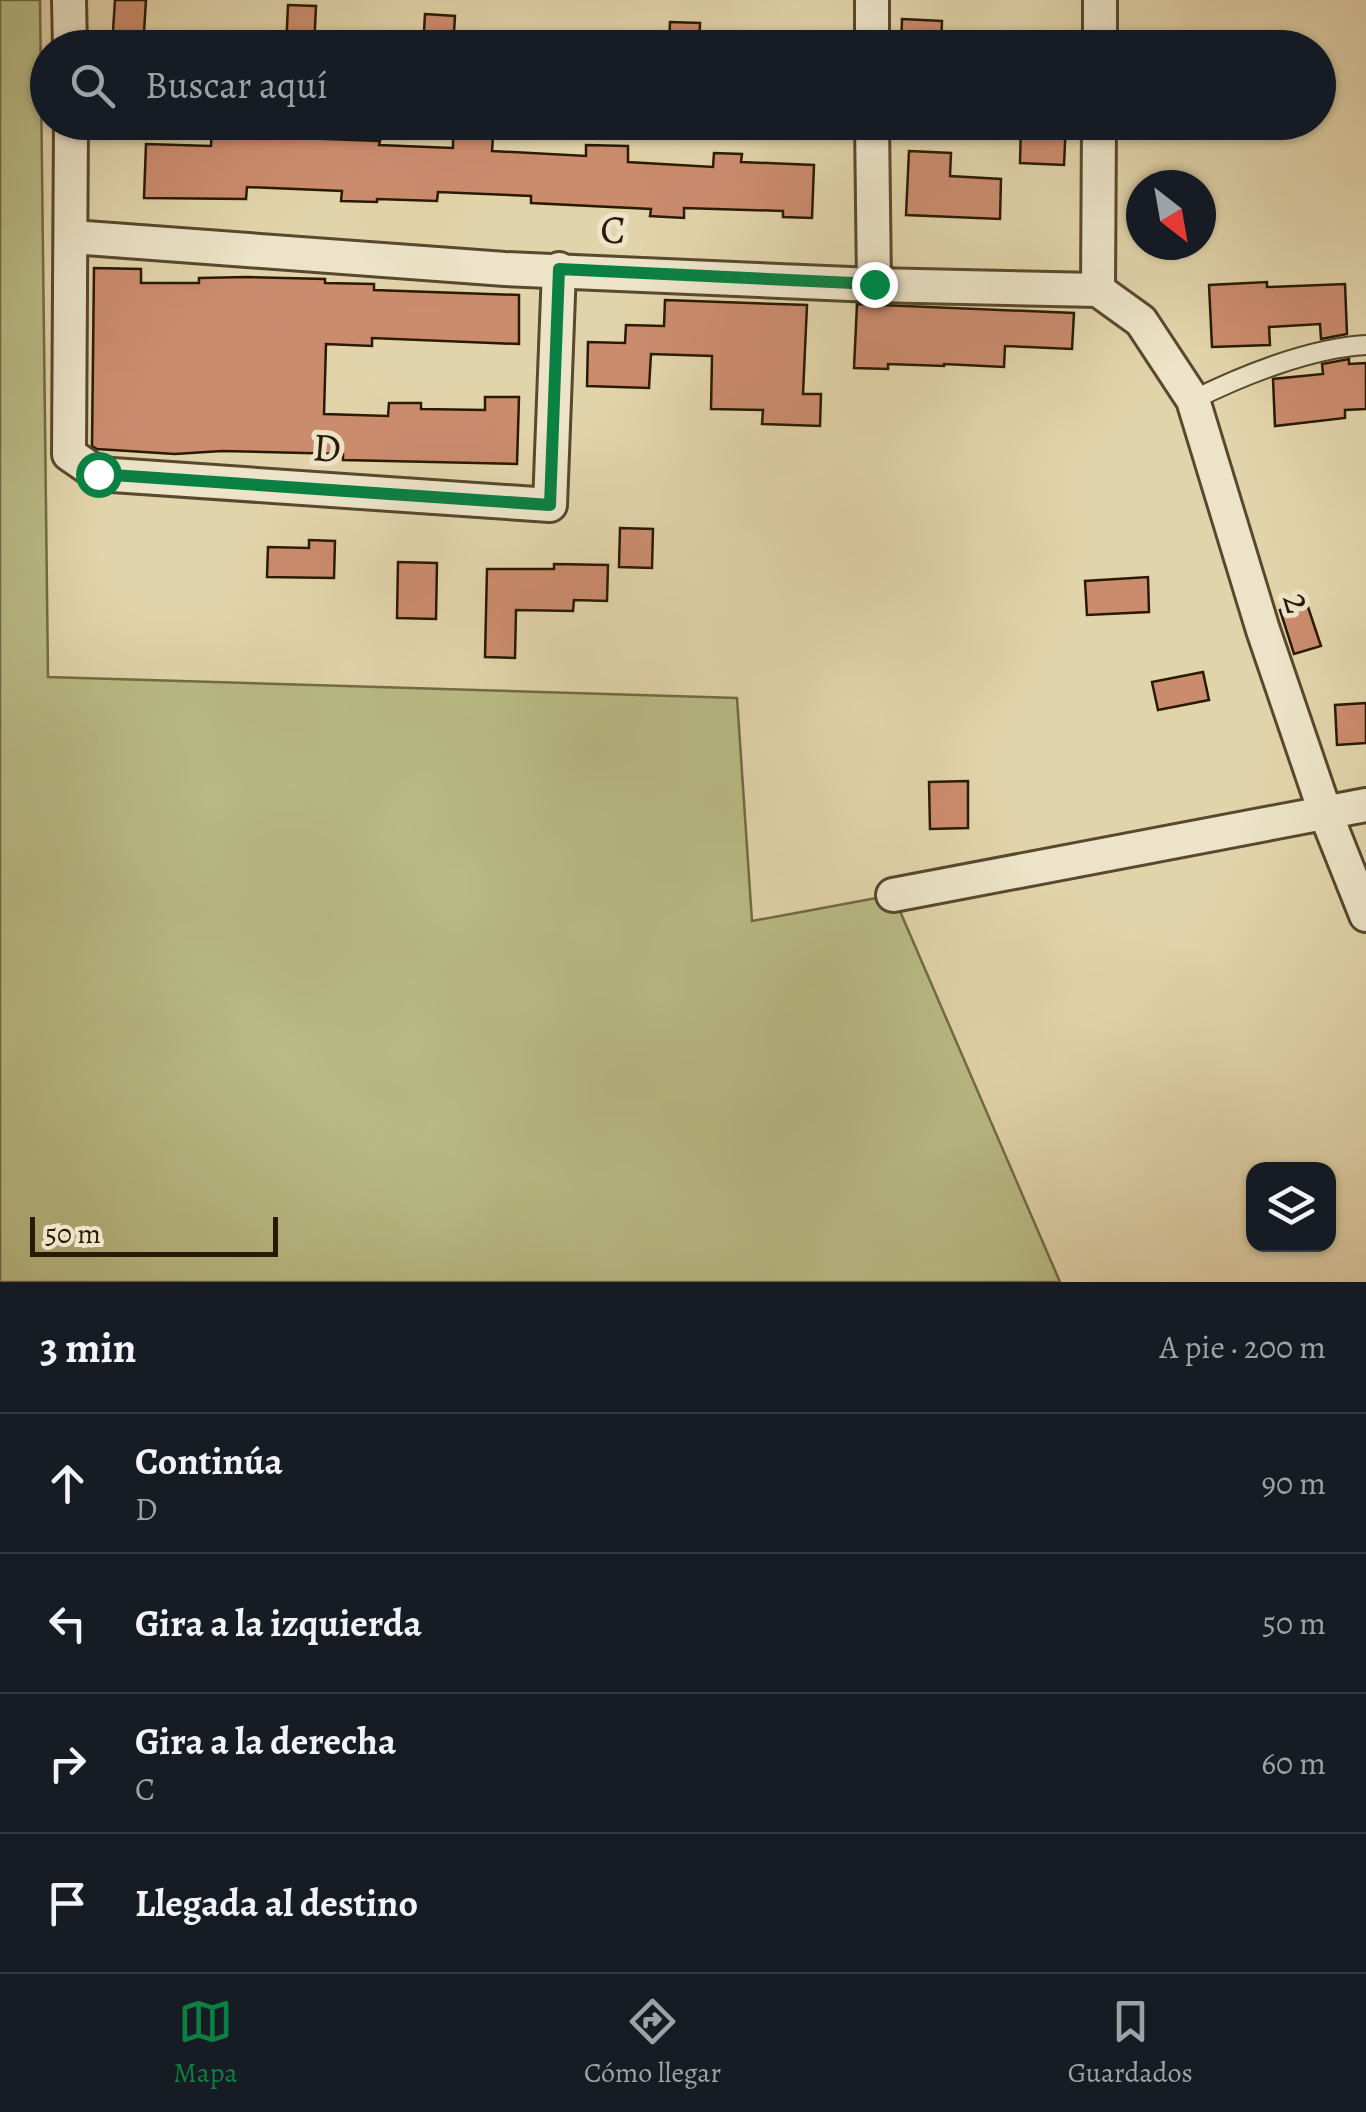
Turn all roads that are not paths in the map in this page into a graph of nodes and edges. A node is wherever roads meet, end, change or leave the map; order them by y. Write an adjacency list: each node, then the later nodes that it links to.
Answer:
1 (69, 0): 4 (street)
2 (872, 0): 5 (street)
3 (1100, 0): 6 (street)
4 (70, 30)
5 (872, 30)
6 (1100, 30)
7 (70, 140): 10 (street)
8 (872, 140): 12 (street)
9 (1099, 140): 13 (street)
10 (72, 237): 11 (street, C); 11 (street, D)
11 (559, 269): 12 (street, C)
12 (874, 284): 13 (street, C)
13 (1098, 290): 15 (street, 2)
14 (1366, 345): 15 (lane)
15 (1193, 400): 17 (street, 2)
16 (1366, 806): 17 (street)
17 (1325, 812): 18 (street); 19 (street, 2)
18 (892, 895)
19 (1366, 915)

